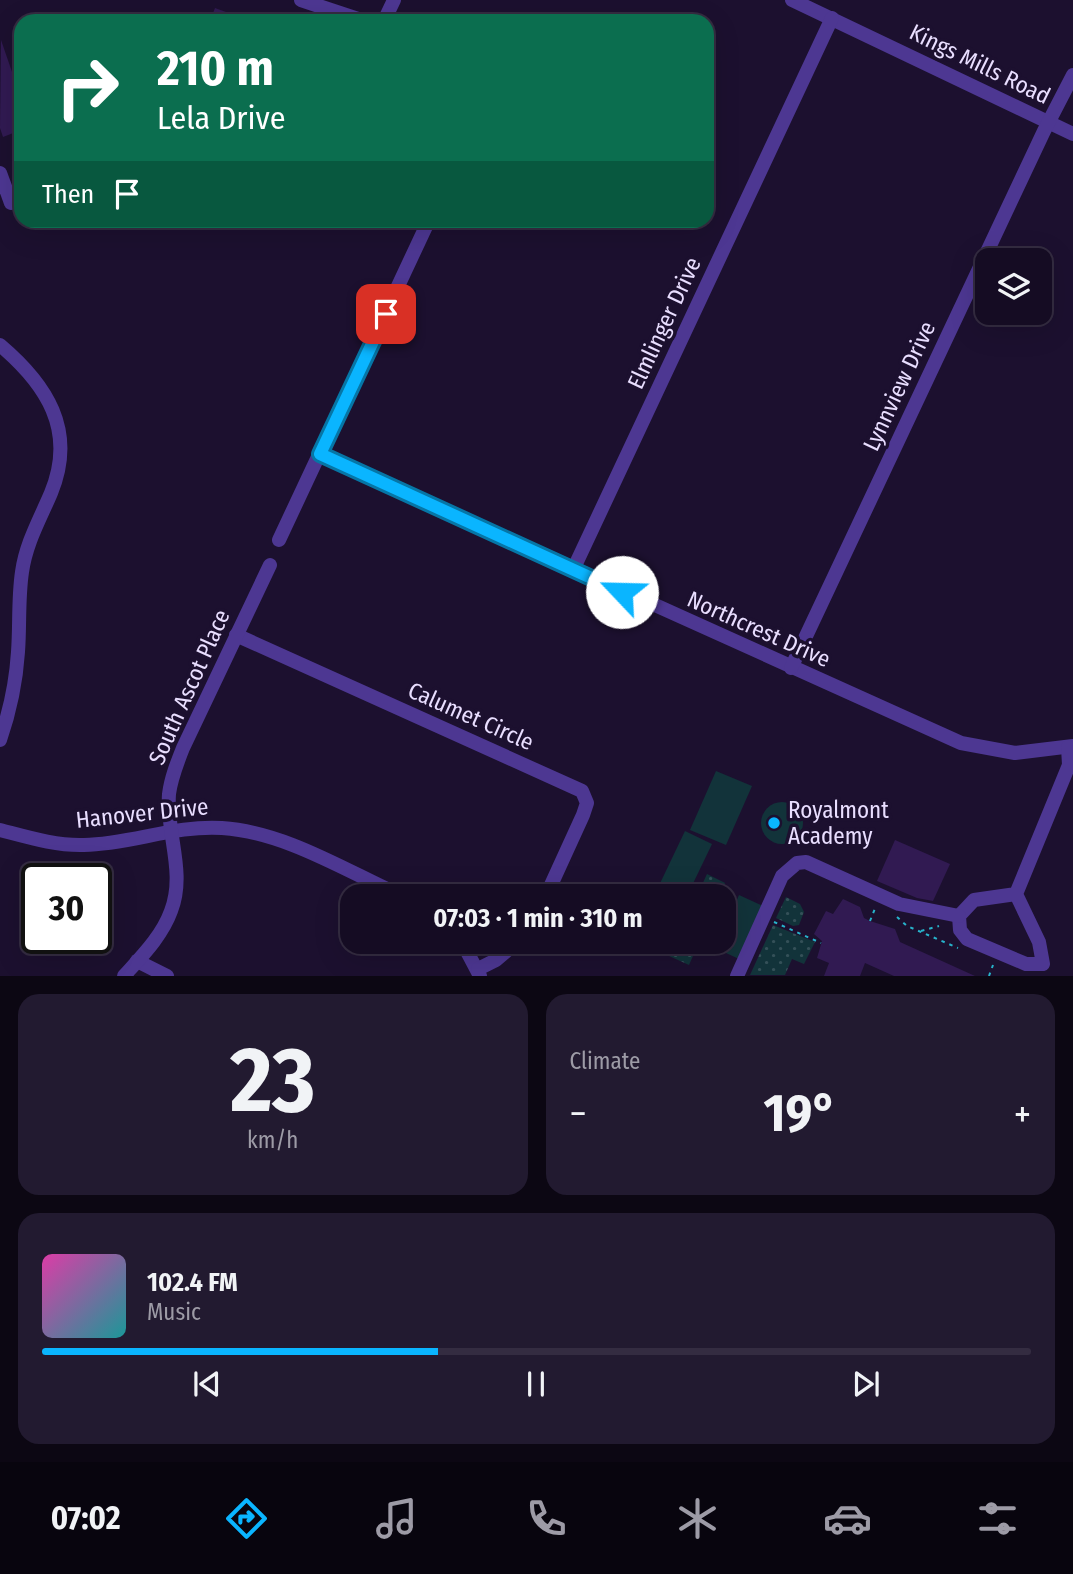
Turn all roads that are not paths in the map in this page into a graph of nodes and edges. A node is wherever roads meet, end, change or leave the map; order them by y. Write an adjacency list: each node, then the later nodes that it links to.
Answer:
1 (302, 0): 3 (street)
2 (792, 0): 4 (street, Kings Mills Road)
3 (343, 14)
4 (832, 18): 6 (street, Kings Mills Road); 15 (street, Elmlinger Drive)
5 (1073, 75): 6 (street, Lynnview Drive)
6 (1049, 122): 7 (street, Kings Mills Road); 17 (street, Lynnview Drive)
7 (1073, 134)
8 (0, 173): 9 (street)
9 (11, 203)
10 (425, 228): 12 (street)
11 (0, 345): 18 (street)
12 (320, 454): 13 (street); 15 (street, Northcrest Drive)
13 (279, 540)
14 (270, 565): 16 (street, South Ascot Place)
15 (573, 570): 17 (street, Northcrest Drive)
16 (236, 635): 21 (street, South Ascot Place); 23 (street, Calumet Circle)
17 (791, 668): 19 (street, Northcrest Drive)
18 (0, 740)
19 (1071, 746): 24 (street)
20 (0, 830): 21 (street, Hanover Drive)
21 (172, 831): 22 (street, Hanover Drive); 28 (street, South Ascot Place)
22 (375, 884)
23 (551, 884)
24 (1016, 894): 25 (street); 29 (street)
25 (959, 916): 29 (street); 33 (street)
26 (469, 954): 30 (street)
27 (503, 954): 30 (street)
28 (137, 961): 31 (street, South Ascot Place); 32 (street)
29 (1042, 970)
30 (479, 972)
31 (124, 975)
32 (167, 975)
33 (737, 975)

